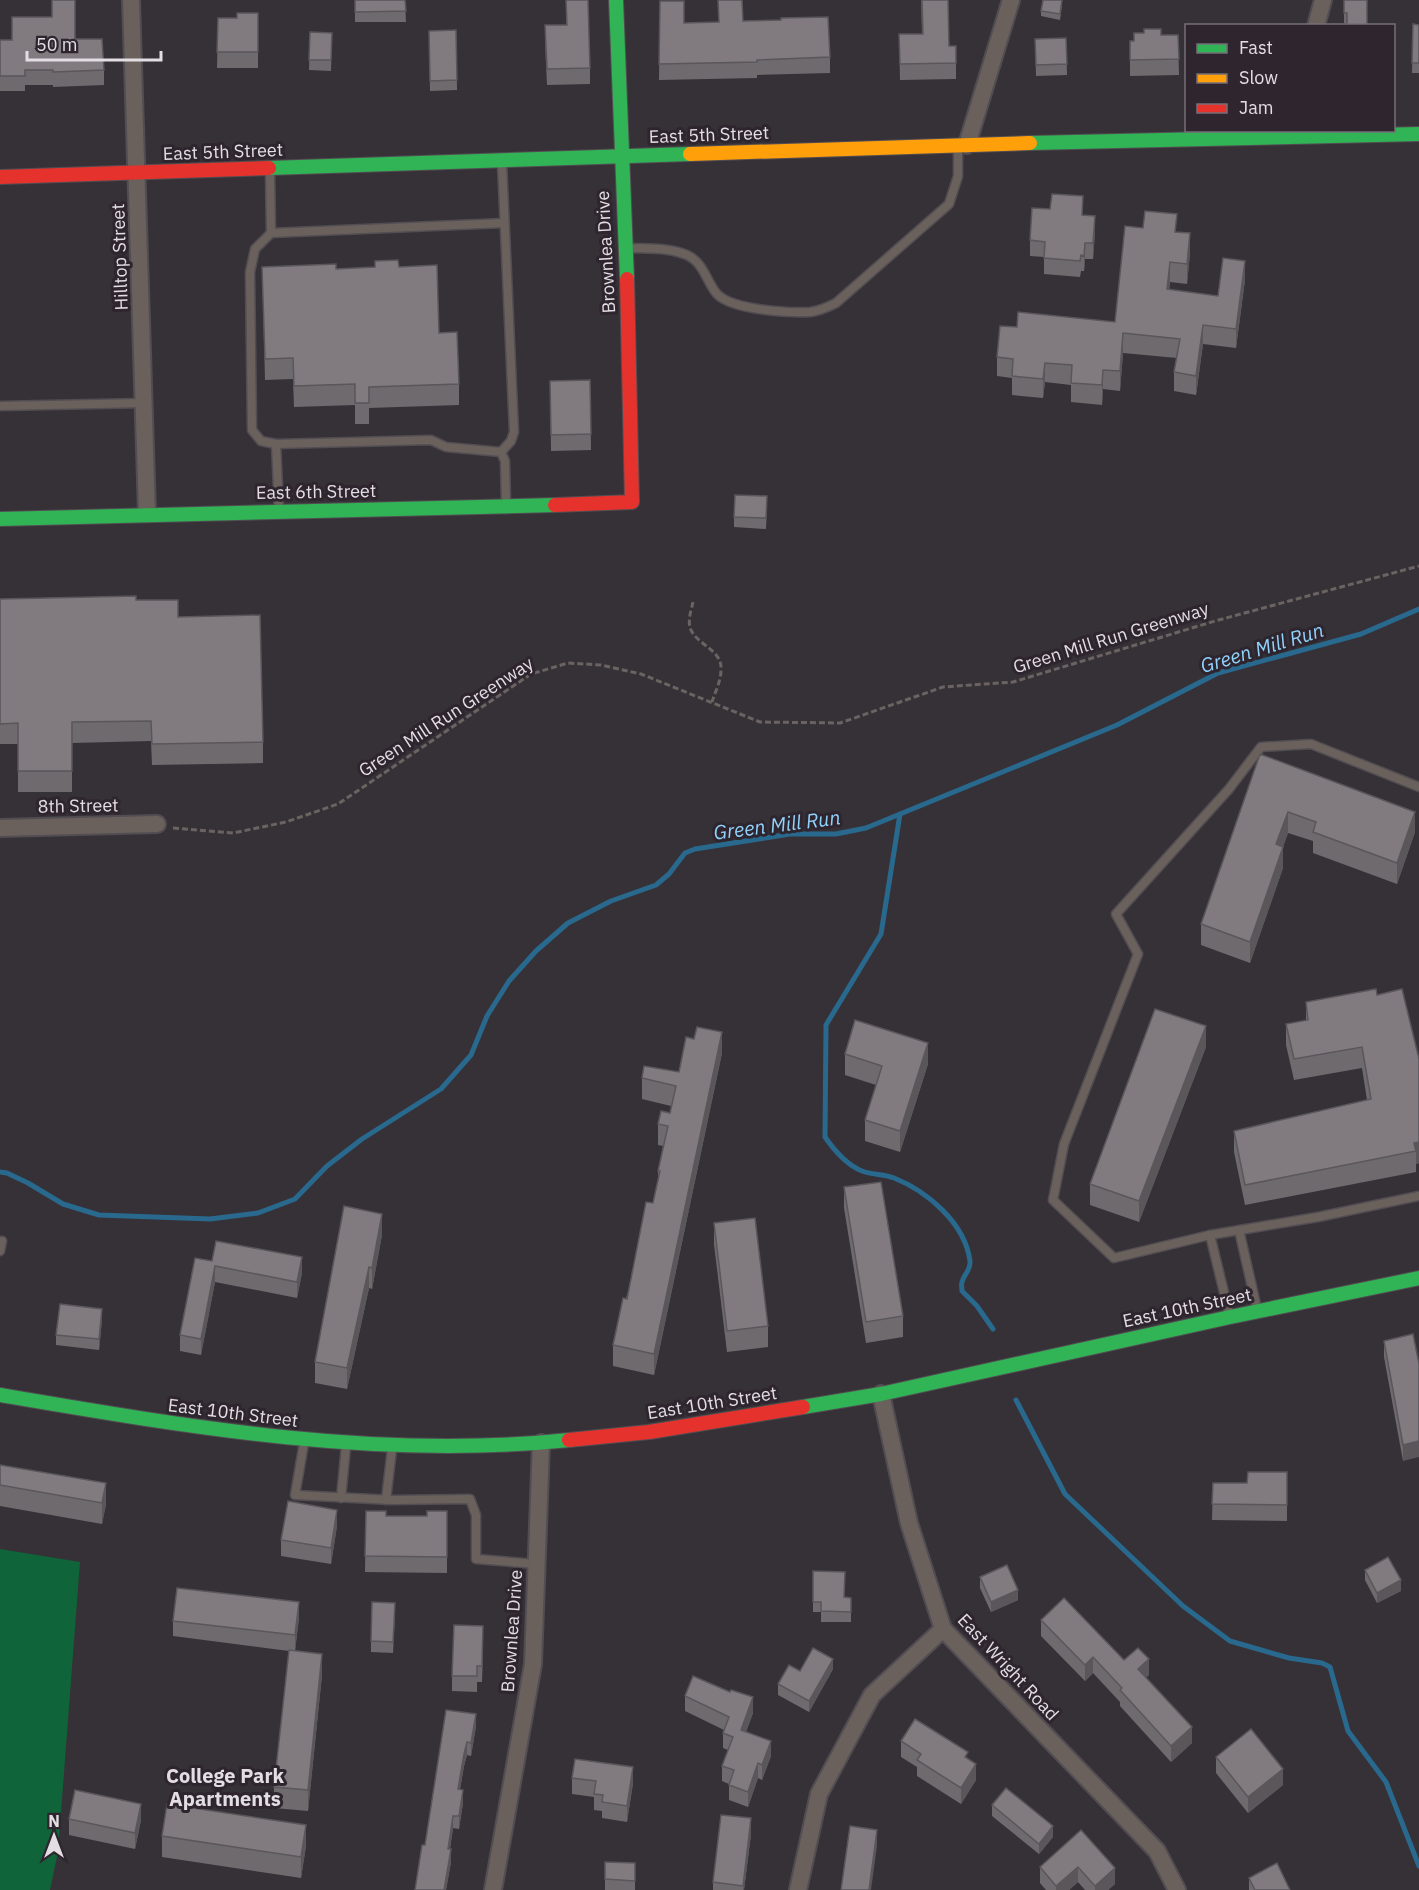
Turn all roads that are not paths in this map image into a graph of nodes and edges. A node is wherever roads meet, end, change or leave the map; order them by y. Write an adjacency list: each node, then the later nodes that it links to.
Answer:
1 (131, 0): 12 (street, Hilltop Street)
2 (616, 0): 9 (main road, Brownlea Drive)
3 (1011, 0): 8 (street)
4 (1323, 0): 5 (street)
5 (1317, 24)
6 (1287, 134): 7 (main road, East 5th Street); 8 (main road, East 5th Street)
7 (1419, 134)
8 (963, 145): 9 (main road, East 5th Street); 16 (lane)
9 (621, 156): 10 (main road, East 5th Street); 16 (main road, Brownlea Drive)
10 (502, 160): 11 (main road, East 5th Street); 14 (lane)
11 (270, 168): 12 (main road, East 5th Street); 15 (lane)
12 (137, 173): 13 (main road, East 5th Street); 17 (street, Hilltop Street)
13 (0, 177)
14 (504, 223): 15 (lane); 20 (lane)
15 (271, 233): 19 (lane)
16 (627, 248): 21 (main road, Brownlea Drive)
17 (144, 403): 18 (lane); 24 (street, Hilltop Street)
18 (0, 406)
19 (276, 444): 20 (lane); 23 (lane)
20 (501, 452): 22 (lane)
21 (632, 502): 22 (main road, East 6th Street)
22 (506, 507): 23 (main road, East 6th Street)
23 (279, 511): 24 (main road, East 6th Street)
24 (147, 513): 25 (main road, East 6th Street)
25 (0, 519)
26 (1419, 786): 31 (lane)
27 (157, 824): 28 (street, 8th Street)
28 (0, 828)
29 (1419, 1196): 30 (lane)
30 (1239, 1230): 31 (lane); 35 (lane)
31 (1210, 1235): 36 (lane)
32 (2, 1241): 33 (lane)
33 (0, 1251)
34 (1419, 1278): 35 (main road, East 10th Street)
35 (1257, 1311): 36 (main road, East 10th Street)
36 (1230, 1317): 37 (main road, East 10th Street)
37 (881, 1394): 41 (main road, East 10th Street); 46 (street, East Wright Road)
38 (0, 1395): 39 (main road, East 10th Street)
39 (305, 1440): 40 (main road, East 10th Street); 43 (lane)
40 (347, 1443): 42 (main road, East 10th Street); 43 (lane)
41 (541, 1443): 42 (main road, East 10th Street); 45 (street, Brownlea Drive)
42 (392, 1445): 44 (lane)
43 (341, 1498): 44 (lane)
44 (386, 1500): 45 (lane)
45 (536, 1564): 47 (street, Brownlea Drive)
46 (942, 1629): 48 (street); 49 (street, East Wright Road)
47 (493, 1890)
48 (798, 1890)
49 (1177, 1890)

